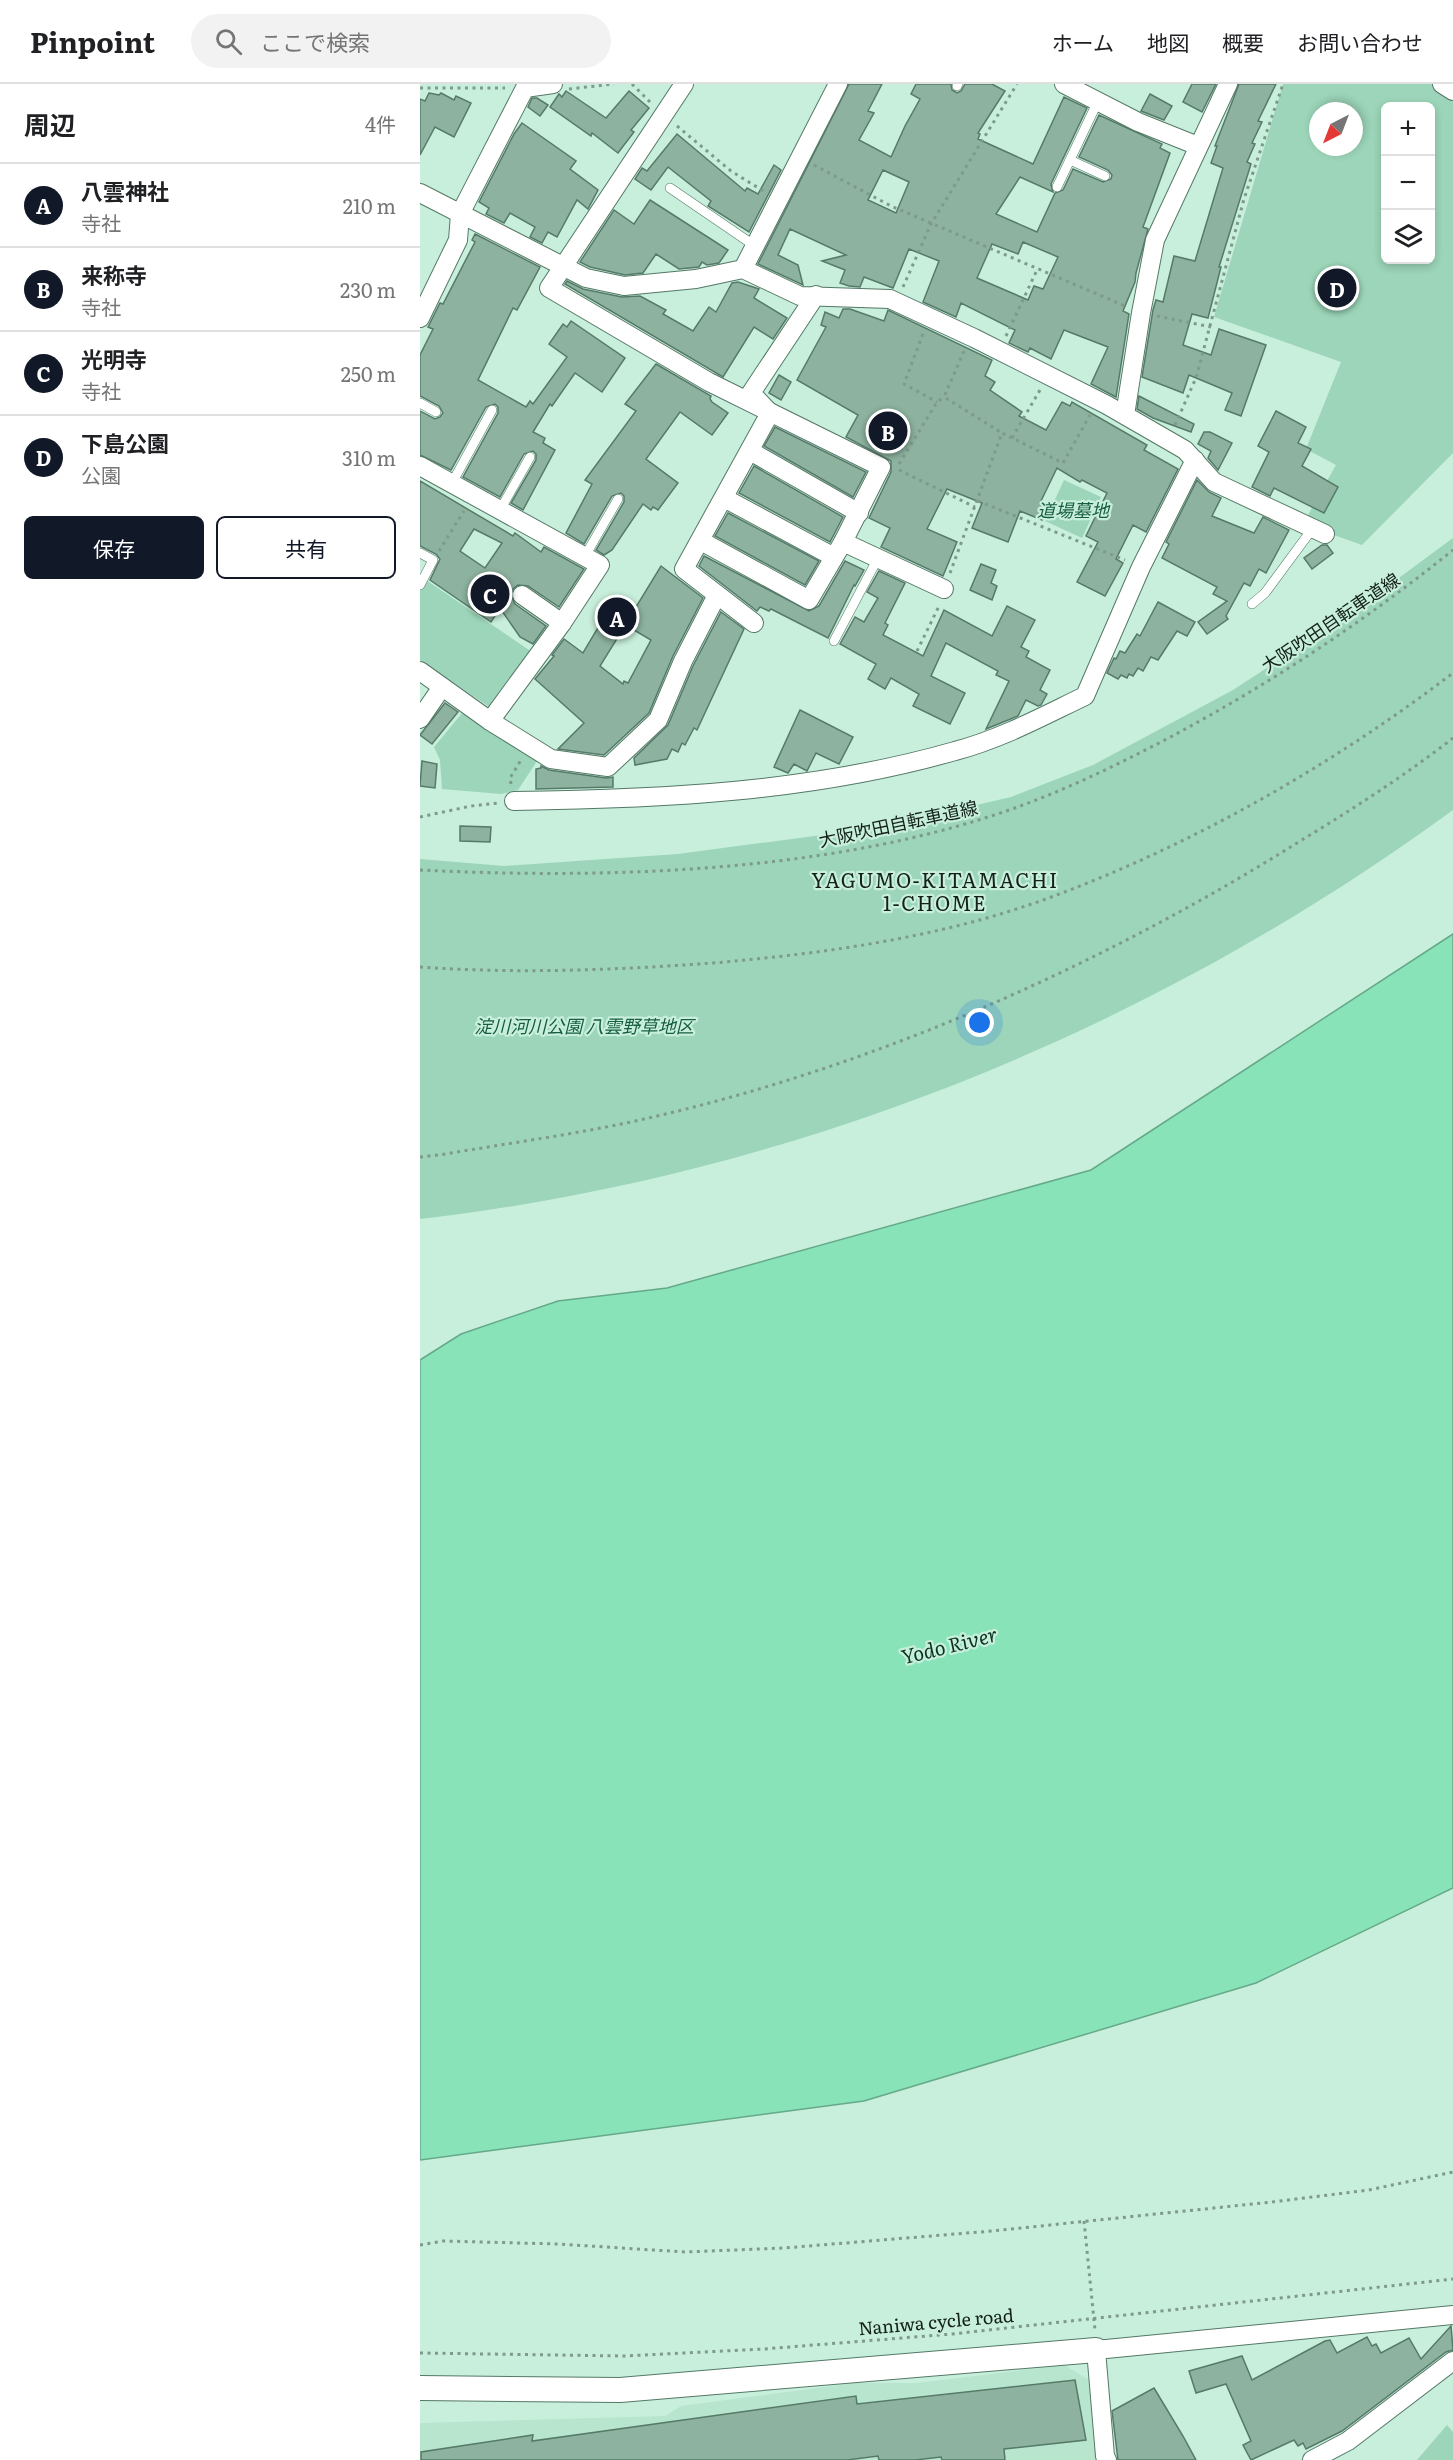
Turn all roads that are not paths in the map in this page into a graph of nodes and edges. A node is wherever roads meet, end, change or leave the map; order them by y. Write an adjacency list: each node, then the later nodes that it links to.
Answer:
1 (553, 84): 15 (street)
2 (684, 84): 17 (street)
3 (838, 84): 16 (street)
4 (1064, 84): 8 (street)
5 (1228, 84): 9 (street)
6 (1442, 84): 7 (street)
7 (1453, 91)
8 (1098, 101): 9 (street); 10 (lane)
9 (1198, 146): 25 (street)
10 (1070, 160): 11 (lane); 12 (lane)
11 (1105, 176)
12 (1057, 187)
13 (670, 188): 16 (lane)
14 (420, 192): 15 (street)
15 (460, 214): 17 (street); 20 (street)
16 (755, 246): 18 (street)
17 (562, 268): 18 (street); 22 (street)
18 (744, 269): 19 (street)
19 (816, 295): 22 (street); 25 (street)
20 (420, 318)
21 (420, 403): 24 (lane)
22 (766, 408): 26 (street); 34 (street)
23 (492, 410): 30 (lane)
24 (436, 412)
25 (1125, 415): 28 (street)
26 (750, 451): 31 (street); 34 (street)
27 (530, 457): 33 (lane)
28 (1195, 460): 35 (street); 53 (street)
29 (420, 466): 30 (street)
30 (452, 483): 33 (street)
31 (724, 498): 36 (street); 37 (street)
32 (618, 499): 39 (lane)
33 (500, 510): 39 (street)
34 (859, 513): 37 (street)
35 (1319, 531): 45 (lane)
36 (701, 541): 37 (street); 43 (street)
37 (838, 550): 40 (street)
38 (420, 553): 41 (lane)
39 (585, 556): 46 (street)
40 (878, 560): 42 (street); 48 (lane)
41 (420, 585)
42 (944, 589)
43 (717, 595): 47 (street); 52 (street)
44 (522, 596): 46 (street)
45 (1252, 604)
46 (562, 623): 52 (street)
47 (754, 623)
48 (834, 641)
49 (420, 671): 50 (street)
50 (442, 687): 51 (street); 52 (street)
51 (420, 718)
52 (490, 721)
53 (514, 801)
54 (1453, 2315): 55 (street)
55 (1096, 2350): 57 (street); 58 (street)
56 (1453, 2361): 59 (street)
57 (420, 2388)
58 (1107, 2460)
59 (1312, 2460)

